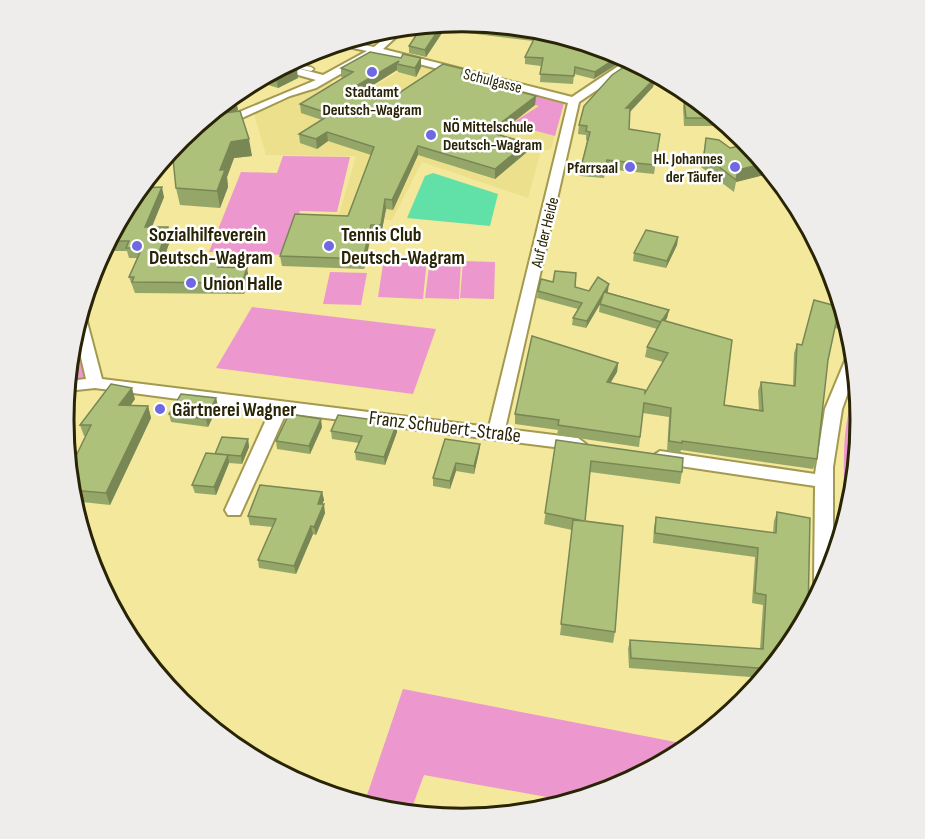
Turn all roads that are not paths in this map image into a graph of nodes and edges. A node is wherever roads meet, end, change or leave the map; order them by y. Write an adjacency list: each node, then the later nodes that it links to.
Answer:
1 (390, 39): 3 (street)
2 (357, 46): 3 (street, Schulgasse)
3 (376, 50): 8 (street); 9 (street, Schulgasse)
4 (301, 67): 6 (lane)
5 (624, 67): 9 (street)
6 (311, 69)
7 (294, 71): 8 (street)
8 (325, 79): 11 (street)
9 (574, 101): 18 (street, Auf der Heide)
10 (219, 118): 11 (street)
11 (227, 121): 12 (street)
12 (213, 123)
13 (84, 337): 15 (street)
14 (848, 376): 21 (street)
15 (95, 383): 16 (street, Franz Schubert-Straße); 17 (street, Franz Schubert-Straße)
16 (76, 385)
17 (281, 405): 18 (street, Franz Schubert-Straße); 22 (street)
18 (496, 432): 19 (street, Franz Schubert-Straße)
19 (589, 446)
20 (648, 455): 21 (street)
21 (822, 481): 23 (street)
22 (234, 510)
23 (824, 561)

